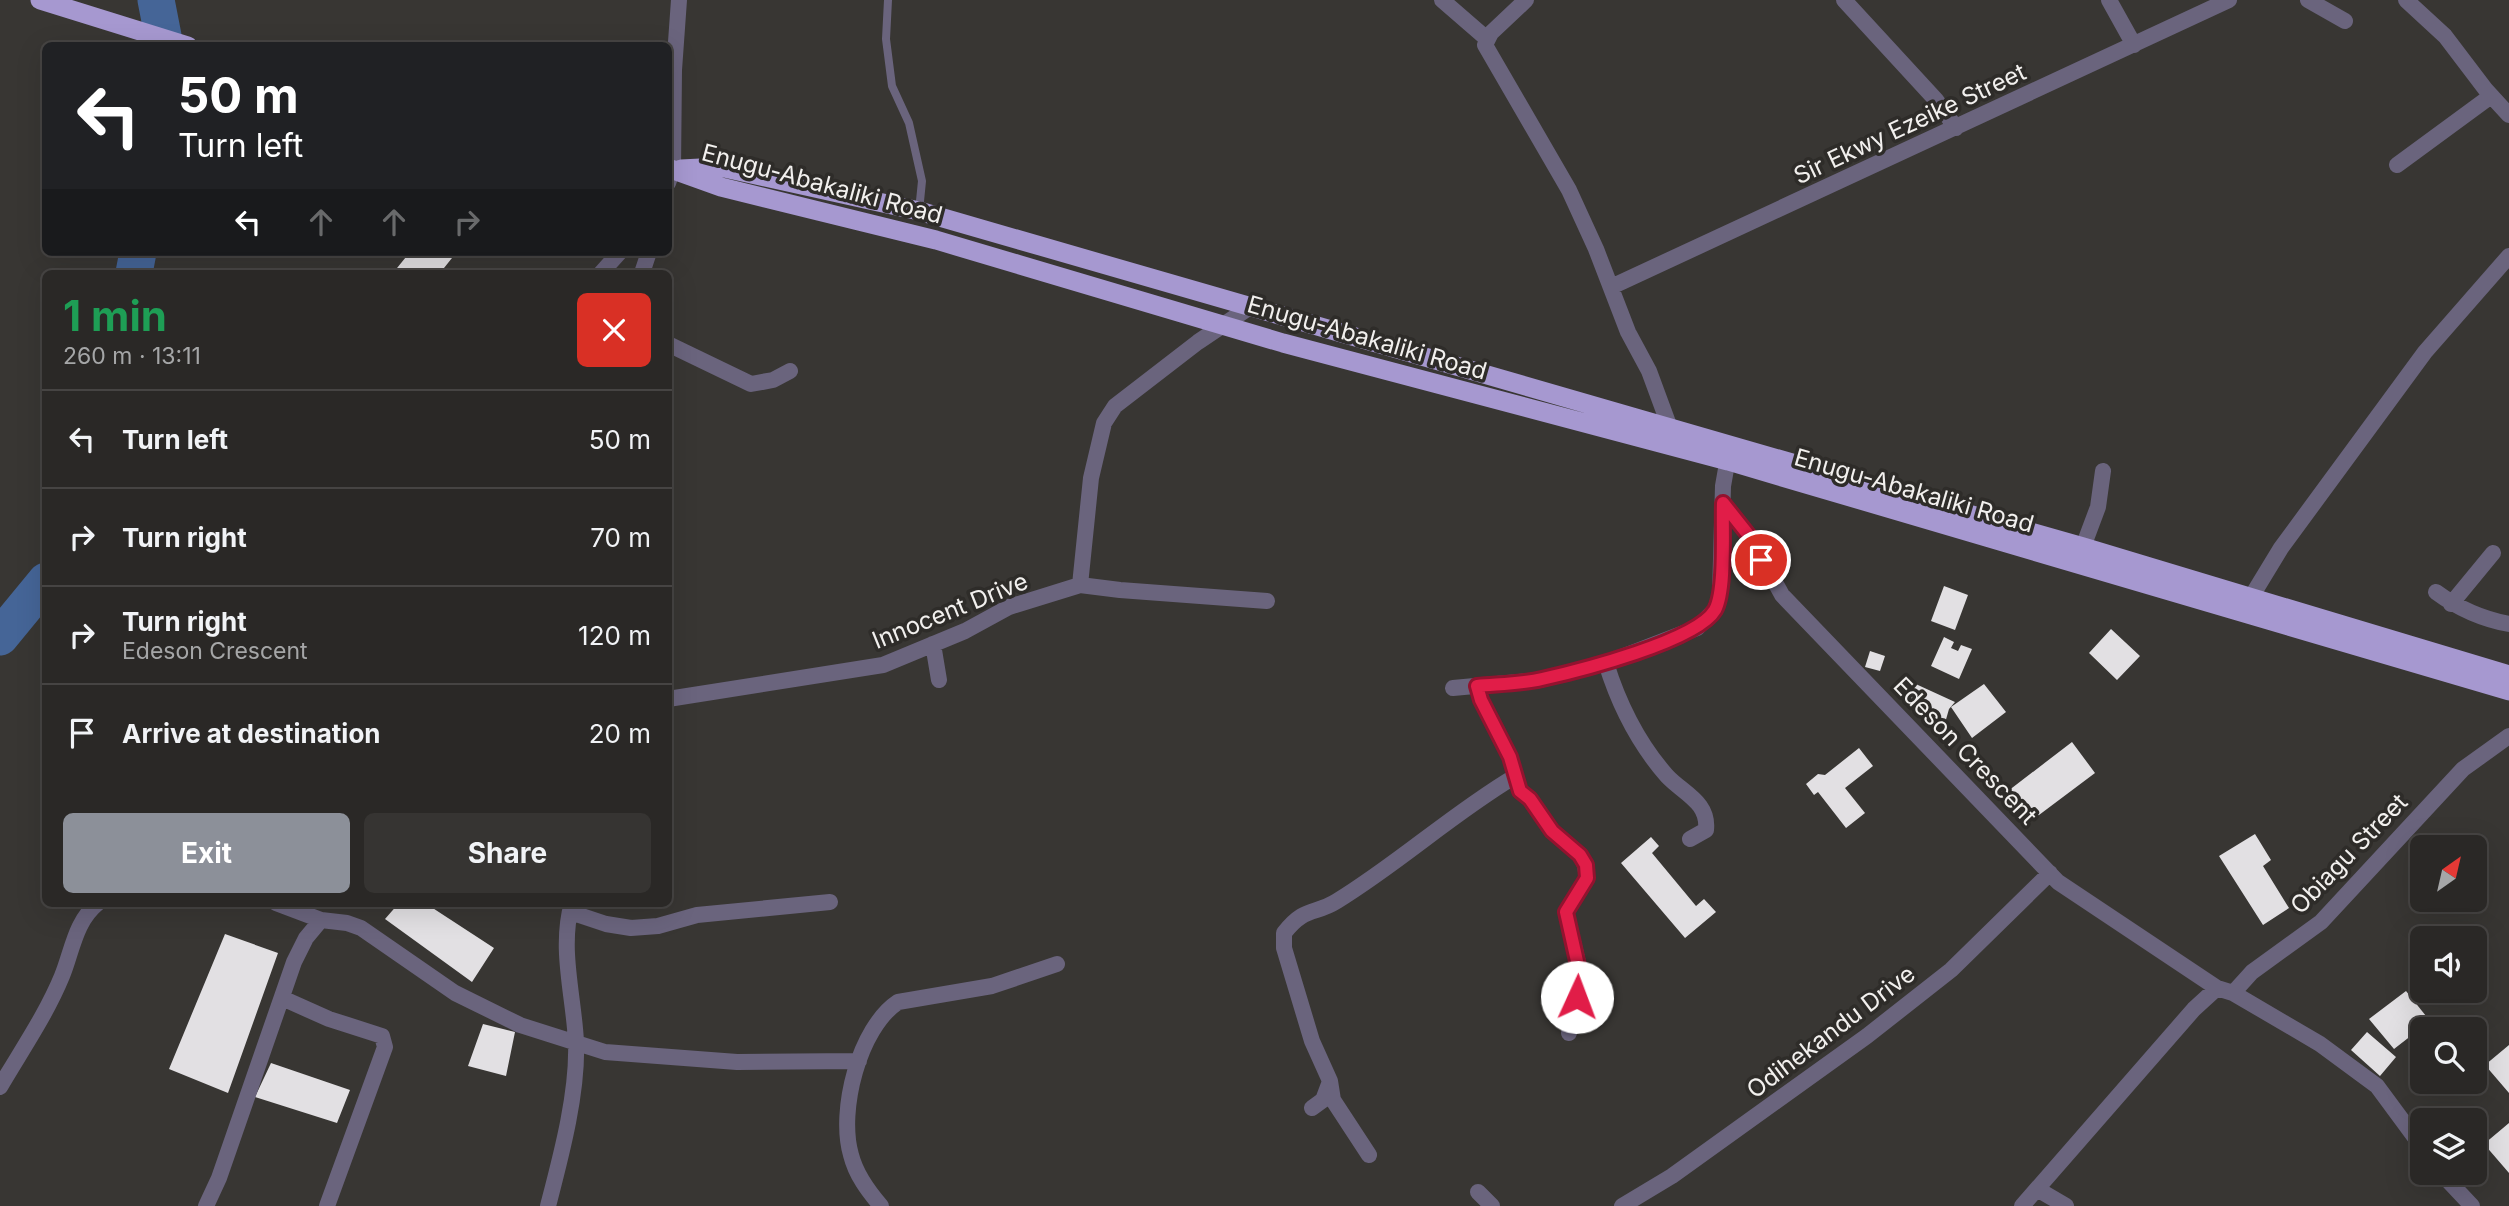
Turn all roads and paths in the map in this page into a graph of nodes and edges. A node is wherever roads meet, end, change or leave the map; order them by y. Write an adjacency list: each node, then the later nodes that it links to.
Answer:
1 (40, 0): 13 (highway)
2 (679, 0): 17 (street)
3 (888, 0): 22 (lane)
4 (1442, 0): 12 (street)
5 (1526, 0): 12 (street)
6 (1844, 0): 18 (street)
7 (2109, 0): 14 (street)
8 (2229, 0): 14 (street, Sir Ekwy Ezeike Street)
9 (2308, 0): 11 (street)
10 (2406, 0): 15 (street)
11 (2346, 21)
12 (1487, 39): 26 (street)
13 (175, 42)
14 (2134, 45): 18 (street, Sir Ekwy Ezeike Street)
15 (2491, 96): 16 (street); 19 (street)
16 (2509, 115)
17 (672, 122)
18 (1956, 128): 26 (street, Sir Ekwy Ezeike Street)
19 (2398, 164)
20 (672, 173): 22 (highway, Enugu-Abakaliki Road)
21 (672, 174): 28 (highway, Enugu-Abakaliki Road)
22 (919, 211): 27 (highway, Enugu-Abakaliki Road)
23 (616, 256): 25 (street)
24 (2509, 256): 39 (street)
25 (604, 270)
26 (1611, 288): 31 (street)
27 (1250, 307): 28 (street); 31 (highway, Enugu-Abakaliki Road)
28 (1227, 325): 32 (highway, Enugu-Abakaliki Road); 37 (street)
29 (672, 346): 30 (street)
30 (790, 371)
31 (1670, 428): 32 (highway, Enugu-Abakaliki Road)
32 (1729, 454): 34 (street); 35 (highway, Enugu-Abakaliki Road); 49 (highway, Enugu-Abakaliki Road)
33 (2103, 471): 35 (street)
34 (1723, 503): 44 (street); 54 (street, Edeson Crescent)
35 (2082, 547): 39 (highway, Enugu-Abakaliki Road)
36 (2493, 553): 41 (street)
37 (1080, 585): 40 (street); 43 (street, Innocent Drive)
38 (2436, 592): 41 (street)
39 (2250, 599): 45 (highway, Enugu-Abakaliki Road)
40 (1267, 601)
41 (2451, 604): 42 (street)
42 (2509, 624)
43 (933, 644): 46 (street); 50 (street, Innocent Drive)
44 (1606, 663): 47 (street); 53 (street)
45 (2509, 675)
46 (939, 680)
47 (1477, 686): 48 (street); 52 (street)
48 (1453, 688)
49 (2509, 691)
50 (672, 698)
51 (2509, 736): 62 (street, Obiagu Street)
52 (1514, 777): 64 (street); 67 (street)
53 (1690, 839)
54 (2050, 873): 61 (street, Edeson Crescent); 80 (street, Odihekandu Drive)
55 (830, 902): 58 (street)
56 (94, 907): 68 (street)
57 (287, 907): 59 (street)
58 (571, 907): 65 (street)
59 (321, 920): 63 (street); 65 (street)
60 (1058, 964): 66 (street)
61 (2217, 988): 62 (street); 73 (street)
62 (2233, 993): 70 (street)
63 (282, 998): 75 (street); 76 (street)
64 (1569, 1033)
65 (576, 1044): 66 (street); 77 (street)
66 (859, 1061): 78 (street)
67 (1330, 1081): 69 (street); 71 (street)
68 (0, 1087)
69 (1312, 1108)
70 (2410, 1131)
71 (1369, 1155)
72 (2452, 1185): 83 (street)
73 (2038, 1189): 81 (street); 82 (street)
74 (1478, 1192): 79 (street)
75 (206, 1206)
76 (327, 1206)
77 (548, 1206)
78 (881, 1206)
79 (1492, 1206)
80 (1622, 1206)
81 (2022, 1206)
82 (2066, 1206)
83 (2472, 1206)

